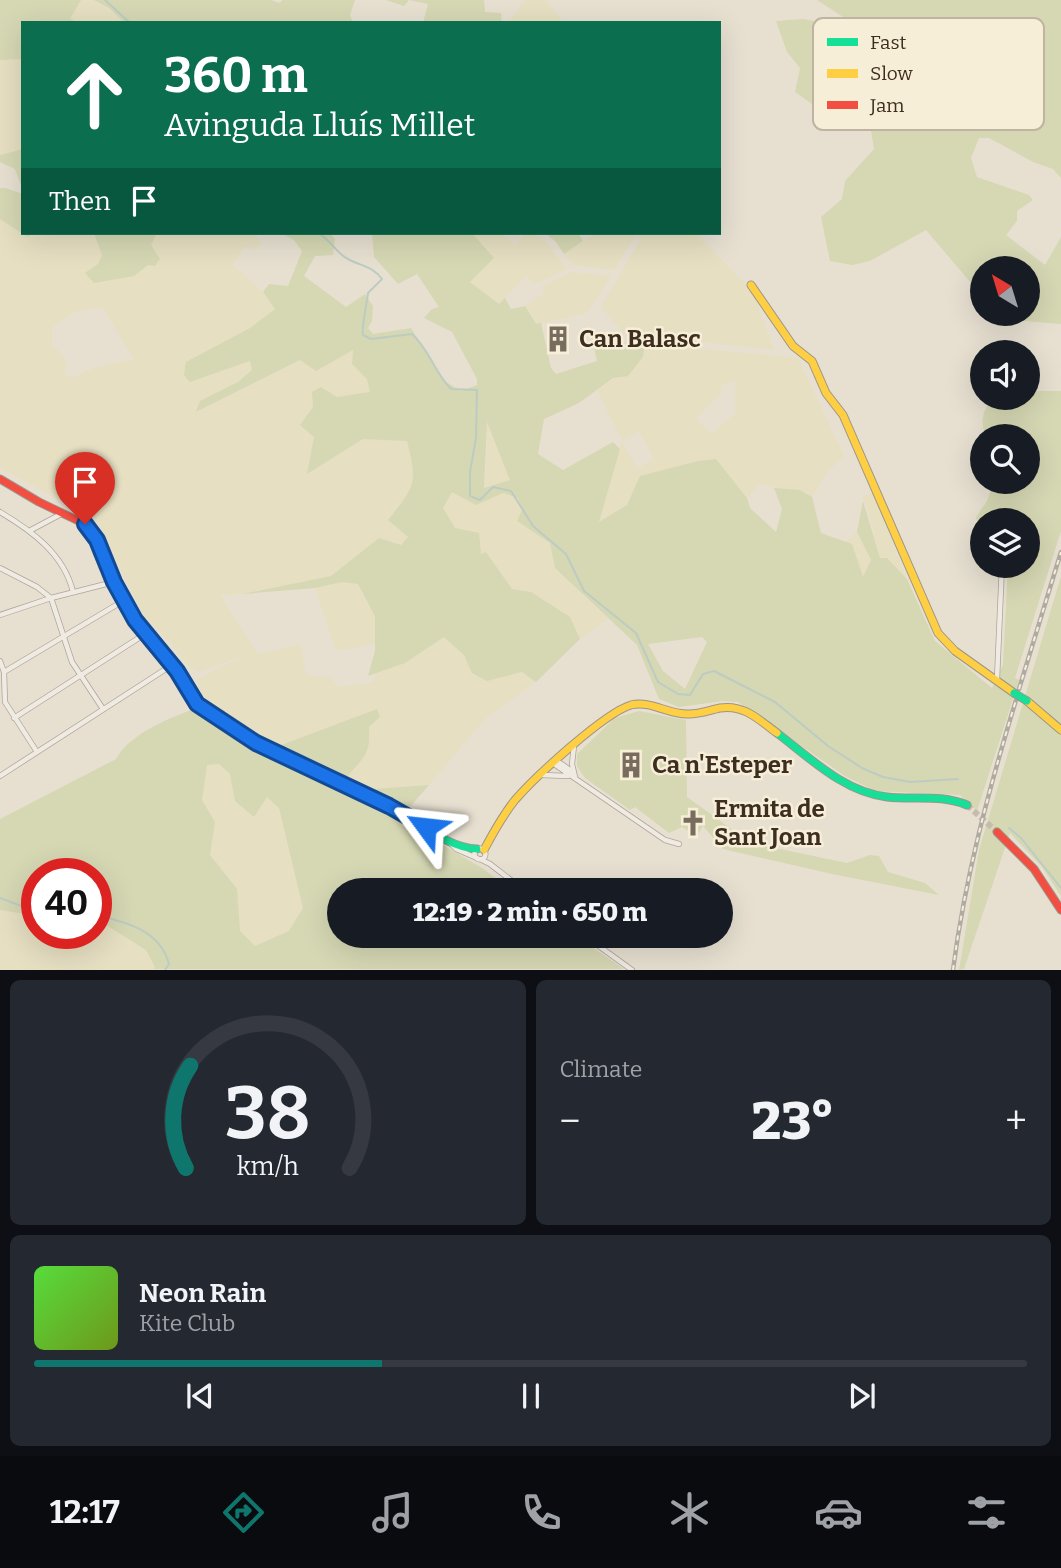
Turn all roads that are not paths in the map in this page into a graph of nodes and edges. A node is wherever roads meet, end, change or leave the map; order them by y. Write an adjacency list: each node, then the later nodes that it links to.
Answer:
1 (751, 285): 19 (street)
2 (0, 479): 4 (street)
3 (0, 512): 5 (street)
4 (63, 513): 5 (street); 8 (street)
5 (31, 530): 9 (street)
6 (0, 568): 10 (street)
7 (1001, 578): 19 (street)
8 (114, 582): 9 (street); 11 (street)
9 (73, 592): 10 (street)
10 (51, 598): 12 (street); 14 (street)
11 (123, 601): 13 (street); 14 (street)
12 (0, 615)
13 (145, 634): 16 (street); 18 (street)
14 (63, 636): 17 (street); 18 (street)
15 (0, 661): 17 (street)
16 (173, 665): 21 (street); 33 (street)
17 (4, 672): 20 (street)
18 (80, 675): 21 (street); 22 (street)
19 (996, 680): 23 (street, bridge)
20 (2, 702): 22 (street)
21 (103, 709): 25 (street)
22 (14, 718): 25 (street)
23 (1061, 730)
24 (574, 746): 26 (street); 29 (street); 30 (street)
25 (37, 752): 28 (street)
26 (556, 763): 27 (street); 29 (street)
27 (541, 775): 29 (street); 33 (street)
28 (0, 776)
29 (574, 776): 32 (street)
30 (967, 805)
31 (997, 832): 35 (street)
32 (679, 844)
33 (481, 853): 34 (street)
34 (509, 878)
35 (1061, 910)
36 (602, 948): 37 (street)
37 (632, 970)

